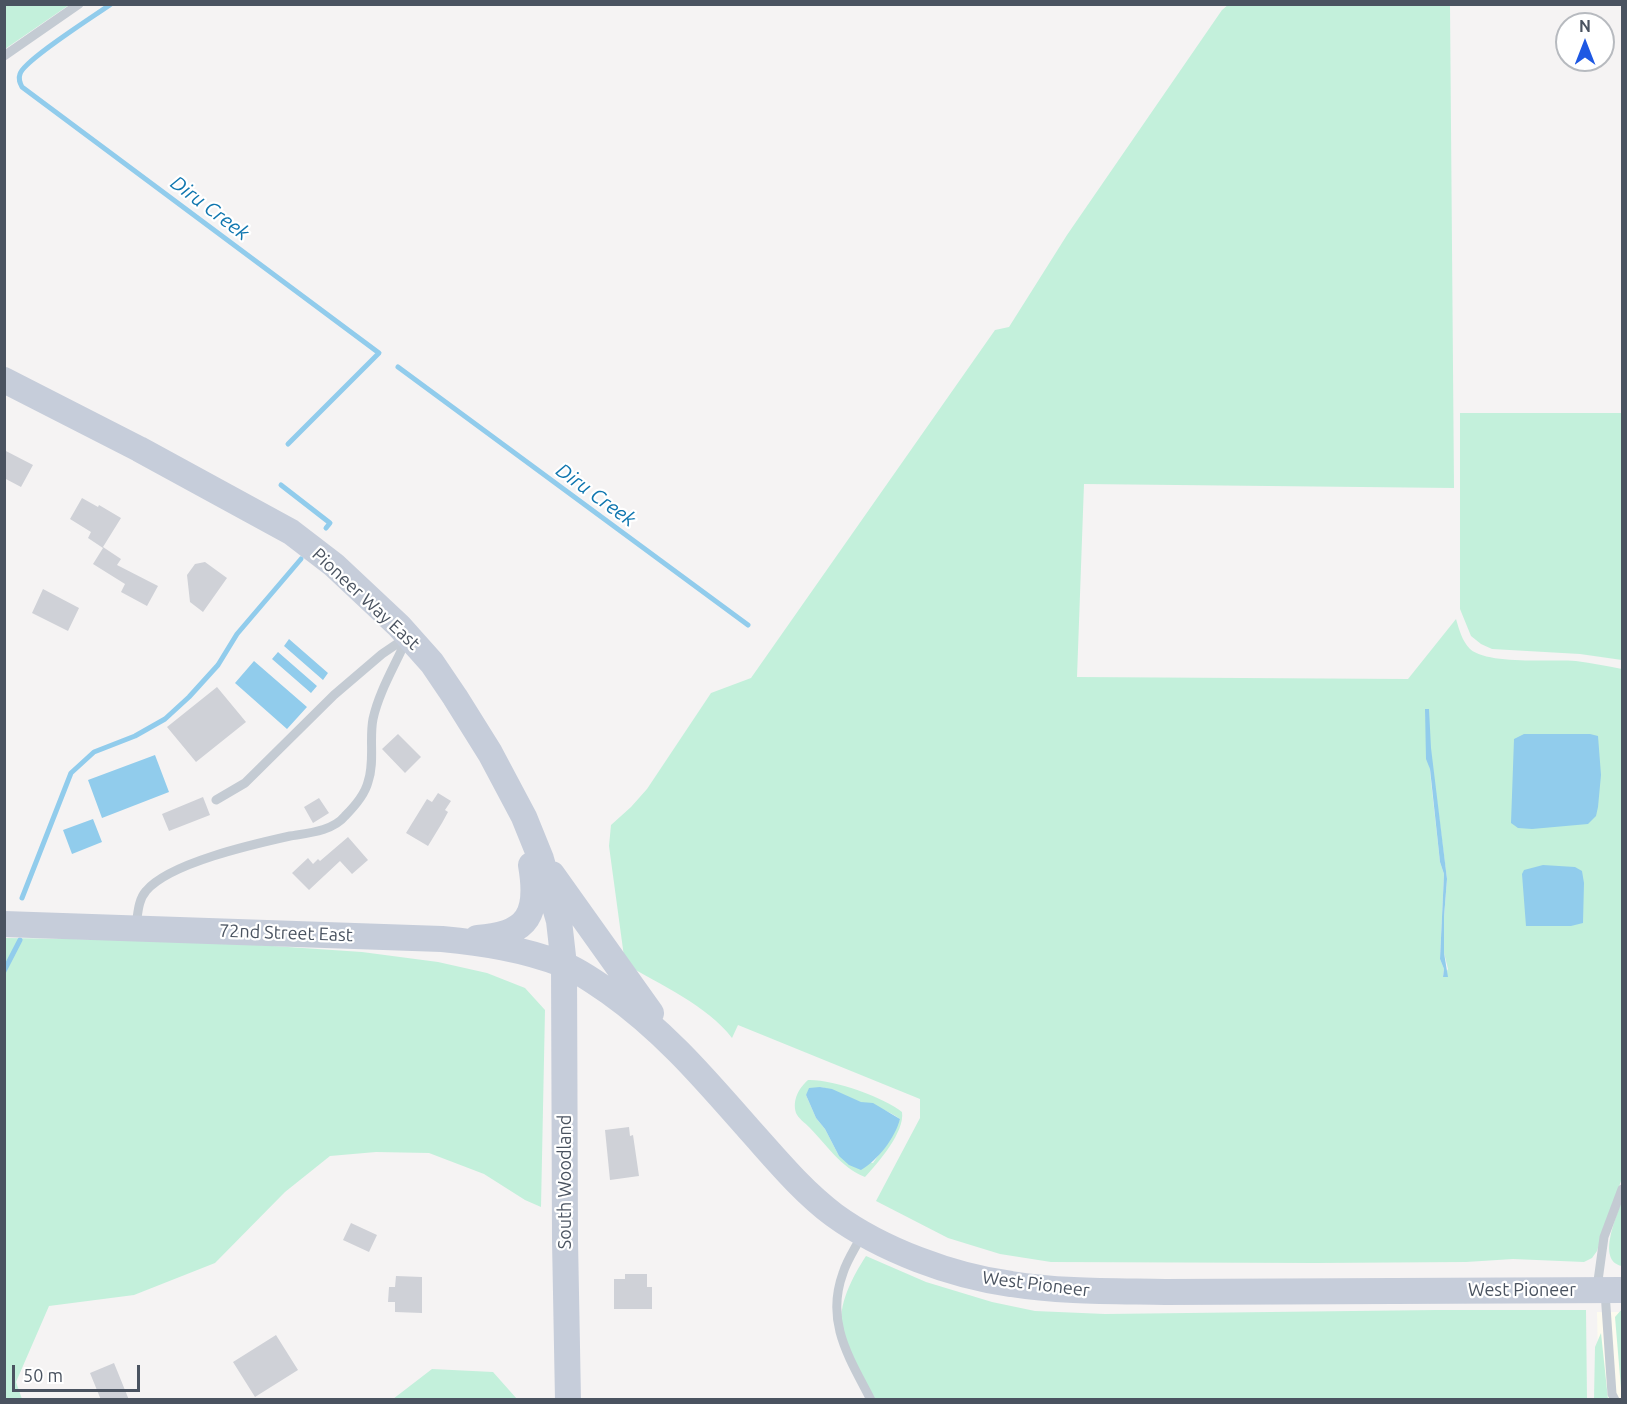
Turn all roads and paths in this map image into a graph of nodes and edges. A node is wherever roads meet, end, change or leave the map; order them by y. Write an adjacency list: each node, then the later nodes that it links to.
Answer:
1 (79, 4): 2 (lane)
2 (4, 56)
3 (4, 380): 4 (main road, Pioneer Way East)
4 (408, 636): 5 (lane); 6 (main road, Pioneer Way East); 9 (lane)
5 (216, 800)
6 (524, 817): 7 (main road, Pioneer Way East); 10 (main road)
7 (541, 859): 11 (main road, Pioneer Way East); 12 (main road)
8 (4, 924): 9 (main road, 72nd Street East)
9 (135, 928): 10 (main road, 72nd Street East)
10 (442, 939): 11 (main road, 72nd Street East)
11 (564, 965): 12 (main road, West Pioneer); 16 (main road, South Woodland)
12 (672, 1043): 14 (main road, West Pioneer)
13 (1623, 1189): 15 (lane)
14 (863, 1233): 15 (main road, West Pioneer); 17 (lane)
15 (1608, 1290): 18 (lane)
16 (568, 1400)
17 (871, 1400)
18 (1614, 1400)

